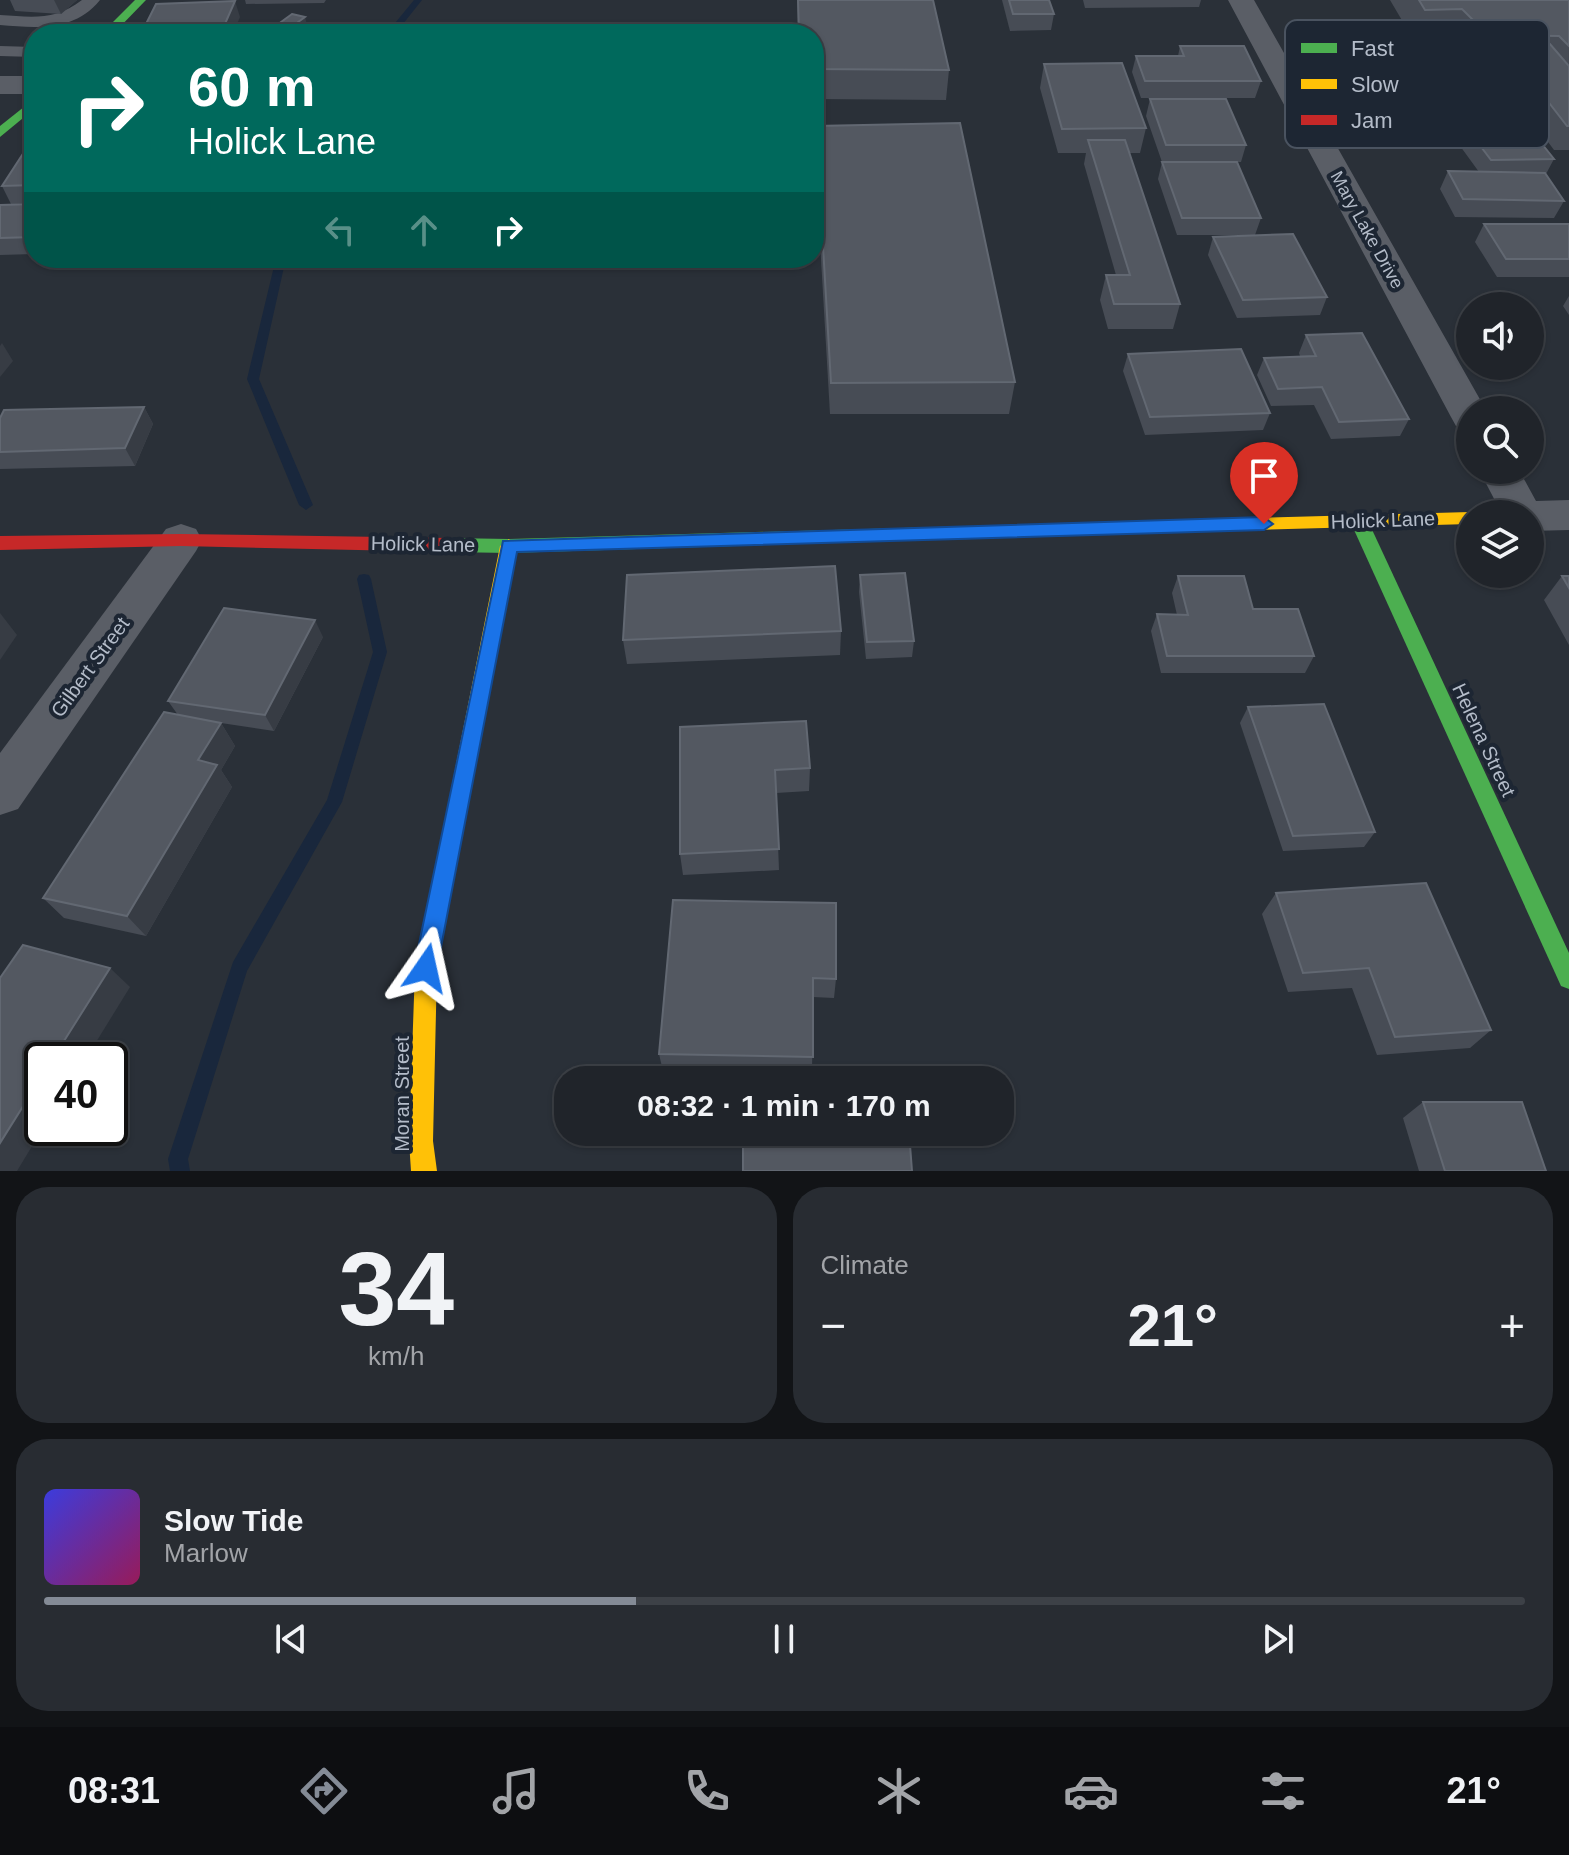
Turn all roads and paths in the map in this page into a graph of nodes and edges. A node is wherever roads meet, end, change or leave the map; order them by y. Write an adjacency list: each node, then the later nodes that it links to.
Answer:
1 (92, 0): 4 (lane)
2 (141, 0): 5 (street)
3 (1241, 0): 8 (street, Mary Lake Drive)
4 (0, 20)
5 (117, 24)
6 (0, 51): 7 (lane)
7 (24, 52)
8 (1285, 80)
9 (0, 85): 10 (street)
10 (24, 85)
11 (24, 112): 12 (street)
12 (0, 133)
13 (1322, 148): 14 (street, Mary Lake Drive)
14 (1458, 396)
15 (1569, 515): 16 (street)
16 (1544, 516)
17 (1456, 518): 18 (street, Holick Lane)
18 (1359, 521): 21 (street, Holick Lane); 23 (street, Helena Street)
19 (181, 540): 20 (street, Holick Lane); 21 (street, Holick Lane); 22 (street, Gilbert Street)
20 (0, 543)
21 (509, 546): 24 (street, Moran Street)
22 (0, 793)
23 (1569, 978)
24 (424, 1171)

